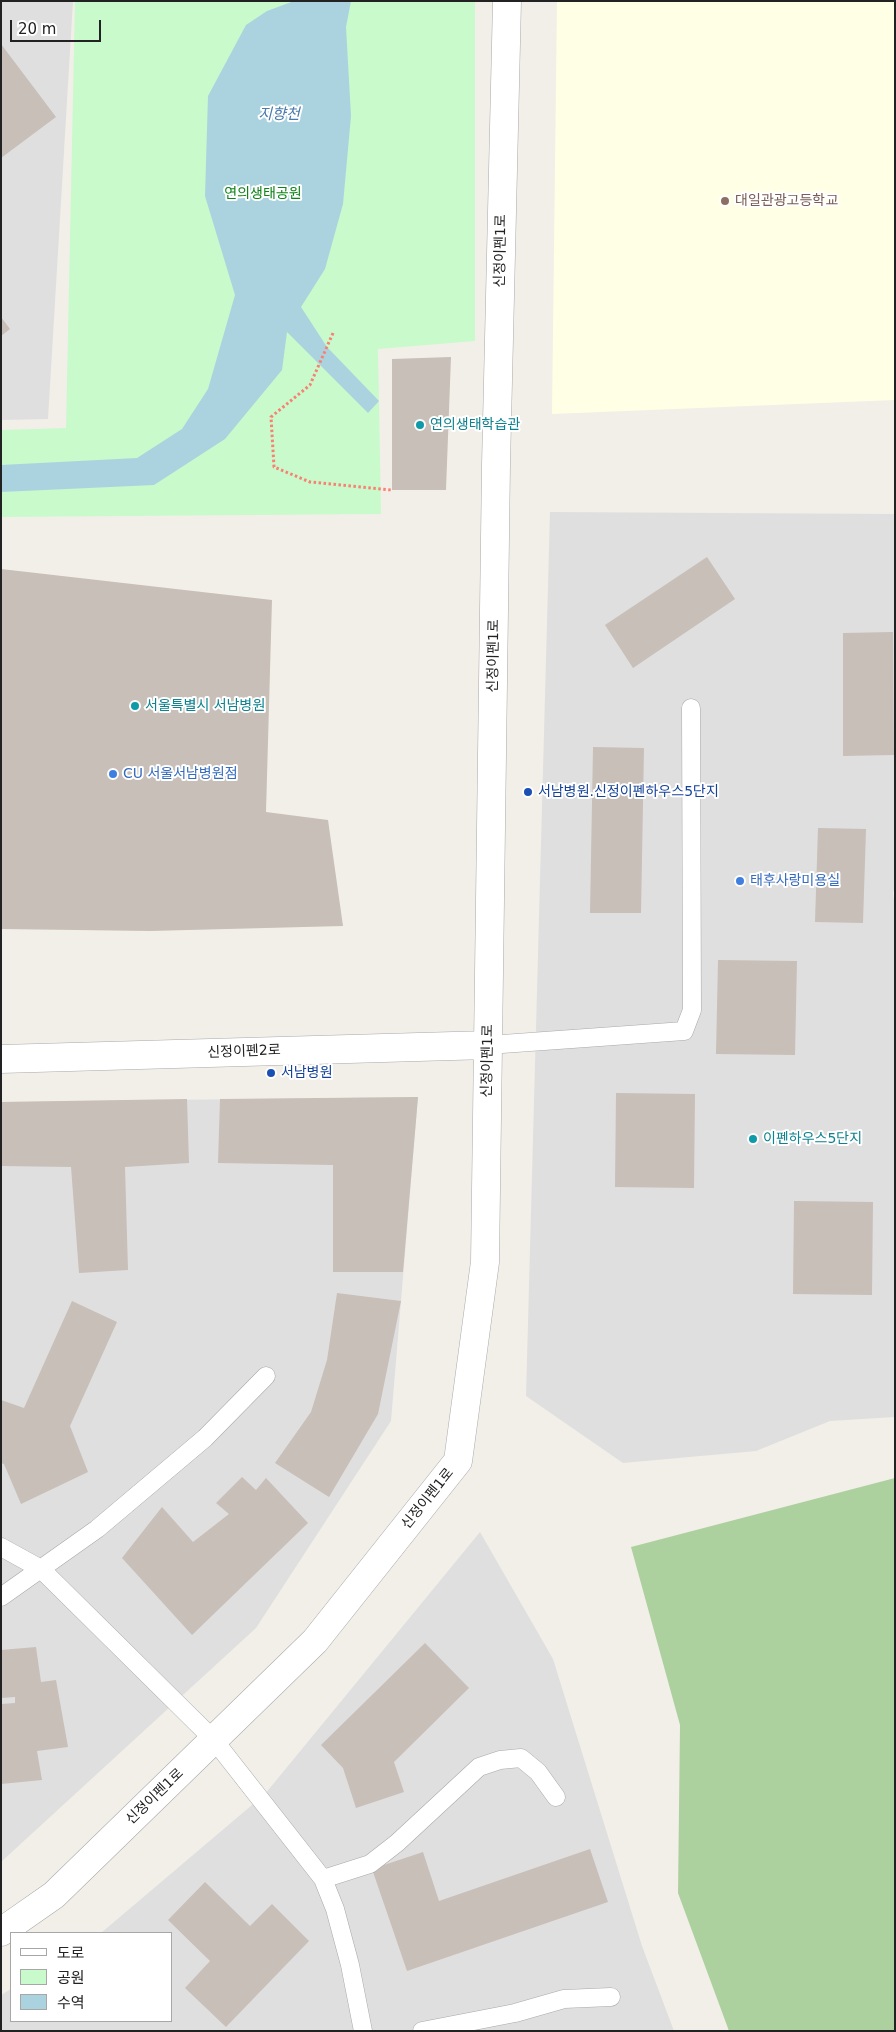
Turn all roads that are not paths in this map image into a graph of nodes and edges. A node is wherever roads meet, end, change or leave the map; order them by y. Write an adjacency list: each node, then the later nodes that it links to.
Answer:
1 (507, 1): 3 (street, 신정이펜1로)
2 (691, 708): 3 (lane)
3 (488, 1045): 4 (street, 신정이펜2로); 9 (street, 신정이펜1로)
4 (1, 1058)
5 (266, 1376): 7 (lane)
6 (1, 1546): 7 (lane)
7 (41, 1569): 8 (lane); 9 (lane)
8 (1, 1597)
9 (214, 1740): 11 (lane); 12 (street, 신정이펜1로)
10 (556, 1797): 11 (lane)
11 (324, 1879): 14 (lane)
12 (1, 1932)
13 (611, 1997): 15 (lane)
14 (363, 2031)
15 (422, 2031)

